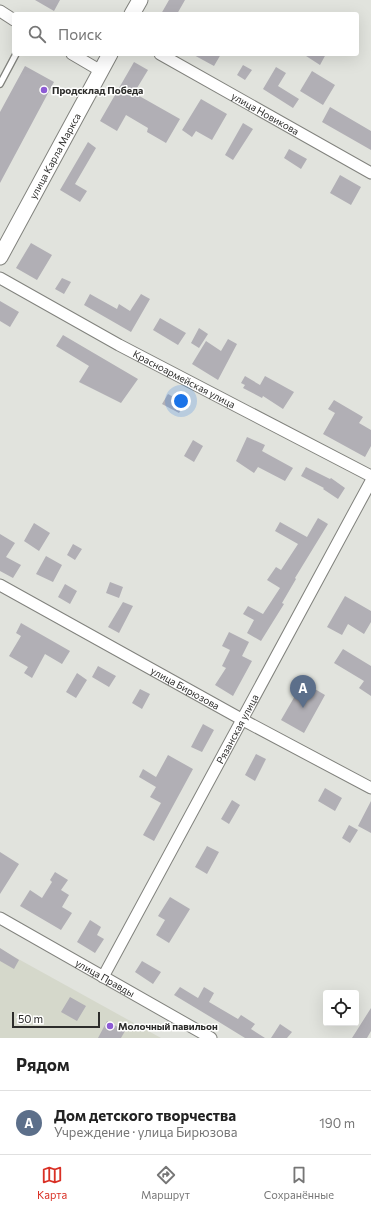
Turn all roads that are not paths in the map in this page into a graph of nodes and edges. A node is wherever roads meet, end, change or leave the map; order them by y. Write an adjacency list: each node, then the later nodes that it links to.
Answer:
1 (140, 0): 3 (main road)
2 (0, 11): 4 (street)
3 (133, 12)
4 (12, 19)
5 (15, 56): 10 (lane)
6 (75, 56): 9 (street)
7 (109, 56): 9 (main road, улица Карла Маркса)
8 (164, 56): 11 (street, улица Новикова)
9 (101, 71): 12 (main road, улица Карла Маркса)
10 (0, 84)
11 (371, 173)
12 (0, 257)
13 (0, 278): 14 (street, Красноармейская улица)
14 (371, 476)
15 (371, 480): 17 (street, Рязанская улица)
16 (0, 585): 17 (street, улица Бирюзова)
17 (243, 720): 18 (street, улица Бирюзова); 20 (street, Рязанская улица)
18 (371, 788)
19 (0, 919): 20 (street, улица Правды)
20 (103, 977): 21 (street, улица Правды)
21 (211, 1038)

